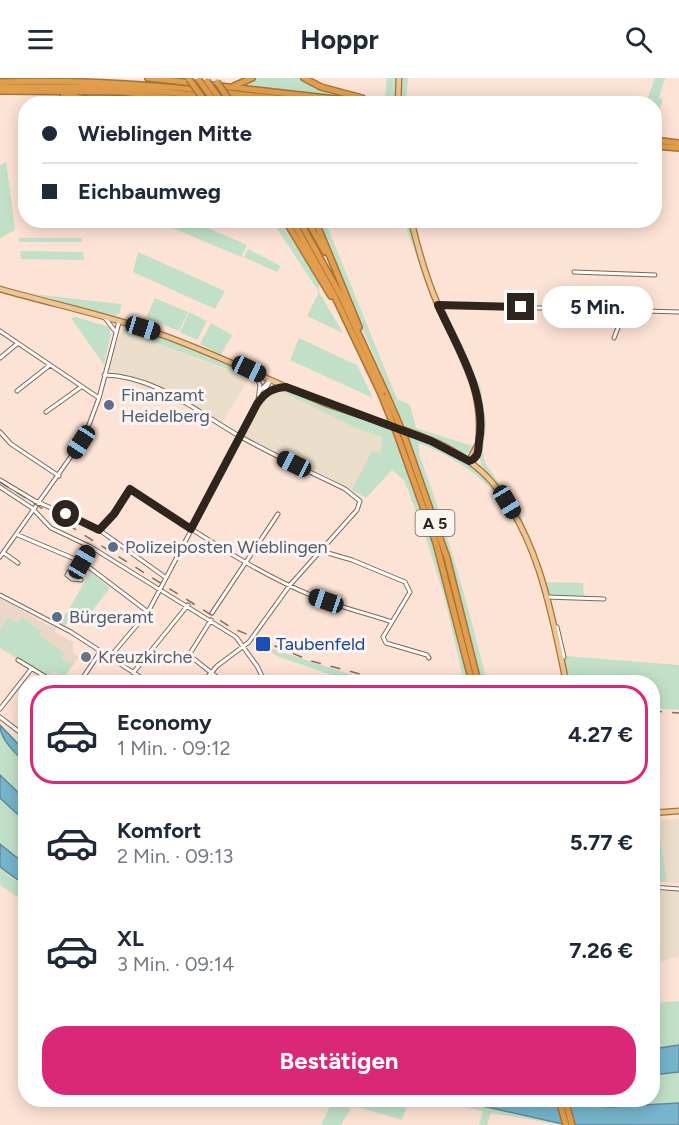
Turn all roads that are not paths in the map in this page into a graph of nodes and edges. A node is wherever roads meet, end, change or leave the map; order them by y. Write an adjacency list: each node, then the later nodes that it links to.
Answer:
1 (148, 78): 8 (highway)
2 (189, 78): 13 (highway, bridge)
3 (252, 78): 8 (highway)
4 (304, 78): 20 (highway)
5 (399, 78): 21 (main road)
6 (202, 79): 15 (highway, bridge); 16 (highway, bridge)
7 (0, 82): 18 (highway)
8 (219, 83): 17 (highway, bridge); 19 (highway)
9 (0, 89): 10 (highway); 14 (highway)
10 (41, 92): 11 (highway); 12 (highway)
11 (78, 96)
12 (154, 96)
13 (200, 96)
14 (203, 96)
15 (212, 96)
16 (216, 96)
17 (227, 96)
18 (253, 96)
19 (319, 96)
20 (351, 96)
21 (398, 96)
22 (662, 141): 23 (highway)
23 (679, 143)
24 (662, 147): 25 (highway)
25 (679, 148)
26 (287, 228): 33 (highway, A 5)
27 (290, 228): 33 (highway, A 5)
28 (296, 228): 43 (highway, A 5)
29 (303, 228): 49 (highway, A 5)
30 (311, 228): 36 (highway)
31 (318, 228): 36 (highway)
32 (414, 228): 38 (main road)
33 (305, 254): 43 (highway, A 5)
34 (574, 272): 35 (street)
35 (656, 274)
36 (339, 278): 49 (highway)
37 (0, 289): 41 (main road)
38 (440, 305): 39 (street); 67 (main road)
39 (625, 310): 40 (street); 47 (street)
40 (679, 312)
41 (105, 318): 42 (main road); 46 (street)
42 (119, 321): 44 (main road); 46 (street)
43 (348, 322): 59 (highway, A 5)
44 (131, 325): 46 (street); 52 (main road)
45 (0, 331): 48 (street)
46 (116, 331): 53 (street)
47 (614, 338)
48 (17, 343): 50 (street); 51 (street)
49 (365, 346): 59 (highway, A 5)
50 (0, 358)
51 (50, 365): 55 (street); 57 (street)
52 (249, 369): 54 (main road); 58 (street)
53 (104, 375): 60 (street); 64 (street)
54 (271, 379): 56 (main road); 58 (street)
55 (81, 387): 60 (street); 61 (street)
56 (286, 387): 58 (street); 68 (main road)
57 (16, 391)
58 (261, 394): 64 (street)
59 (384, 395): 63 (highway, A 5, bridge)
60 (99, 398): 71 (street)
61 (46, 412)
62 (0, 432): 65 (street)
63 (400, 434): 116 (highway, A 5); 117 (highway, A 5)
64 (240, 436): 77 (street); 81 (street)
65 (4, 437): 66 (street); 71 (street)
66 (0, 442)
67 (475, 454): 68 (main road); 69 (main road); 70 (main road)
68 (461, 455): 69 (main road)
69 (469, 461): 70 (main road)
70 (483, 473): 93 (main road)
71 (59, 476): 74 (street)
72 (0, 480): 74 (street)
73 (0, 487): 75 (street)
74 (39, 504): 75 (street); 78 (street)
75 (34, 511): 79 (street); 80 (street)
76 (278, 514): 85 (street)
77 (191, 529): 78 (street); 85 (street); 88 (street)
78 (99, 530): 88 (street)
79 (18, 535): 82 (street); 84 (street)
80 (91, 547): 86 (street); 91 (street)
81 (321, 551): 90 (street); 99 (street)
82 (4, 552): 83 (street); 87 (street)
83 (0, 557)
84 (77, 559): 86 (street); 89 (street)
85 (246, 561): 90 (street); 97 (street)
86 (82, 562): 96 (street)
87 (18, 563)
88 (166, 578): 91 (street)
89 (81, 580)
90 (290, 585): 99 (street); 100 (street)
91 (161, 588): 95 (street); 96 (street)
92 (0, 595): 101 (street)
93 (547, 597): 94 (street); 102 (street); 118 (main road)
94 (604, 599)
95 (188, 605): 98 (street); 108 (street)
96 (148, 612): 103 (street)
97 (212, 613)
98 (211, 620): 100 (street); 107 (street)
99 (392, 621): 104 (street)
100 (244, 646): 107 (street); 115 (street)
101 (100, 652): 103 (street); 111 (street)
102 (564, 657)
103 (110, 658): 108 (street)
104 (429, 658)
105 (18, 660): 106 (street)
106 (32, 668): 109 (street); 110 (street)
107 (212, 671): 113 (street); 114 (street)
108 (133, 673): 112 (street)
109 (27, 675)
110 (43, 675)
111 (85, 675)
112 (136, 675)
113 (209, 675)
114 (216, 675)
115 (261, 675)
116 (470, 675)
117 (476, 675)
118 (564, 675)
119 (18, 686): 120 (street)
120 (0, 709)
121 (0, 717): 122 (street)
122 (18, 731)
123 (679, 811): 124 (main road)
124 (660, 812)
125 (660, 888): 126 (street)
126 (679, 889)
127 (561, 1107): 129 (highway)
128 (567, 1107): 130 (highway)
129 (566, 1125)
130 (572, 1125)

